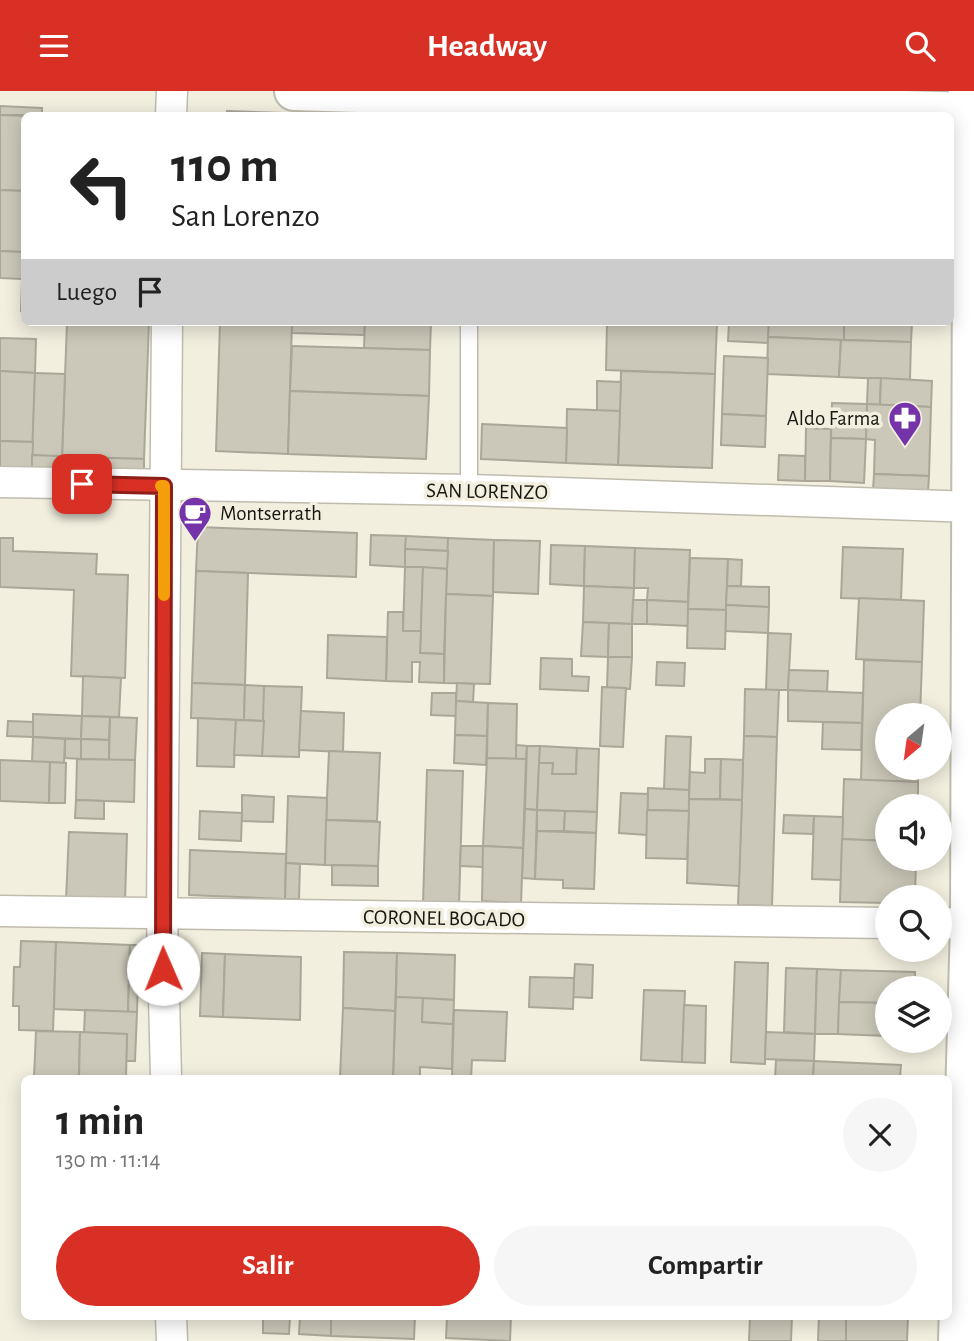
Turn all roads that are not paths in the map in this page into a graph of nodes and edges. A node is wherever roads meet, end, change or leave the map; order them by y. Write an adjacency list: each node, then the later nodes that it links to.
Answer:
1 (172, 91): 5 (street)
2 (294, 91): 4 (main road)
3 (969, 101): 4 (main road); 6 (main road)
4 (773, 110)
5 (171, 112)
6 (971, 182): 7 (main road)
7 (961, 232): 13 (main road)
8 (167, 326): 11 (street)
9 (469, 326): 12 (lane)
10 (0, 482): 11 (street, SAN LORENZO)
11 (164, 486): 12 (street, SAN LORENZO); 15 (street)
12 (469, 490): 13 (street, SAN LORENZO)
13 (972, 507): 17 (main road)
14 (0, 911): 15 (street, CORONEL BOGADO)
15 (162, 915): 16 (street, CORONEL BOGADO); 18 (street)
16 (875, 923)
17 (961, 924): 21 (main road)
18 (166, 1075)
19 (172, 1320): 20 (street)
20 (172, 1341)
21 (958, 1341)

